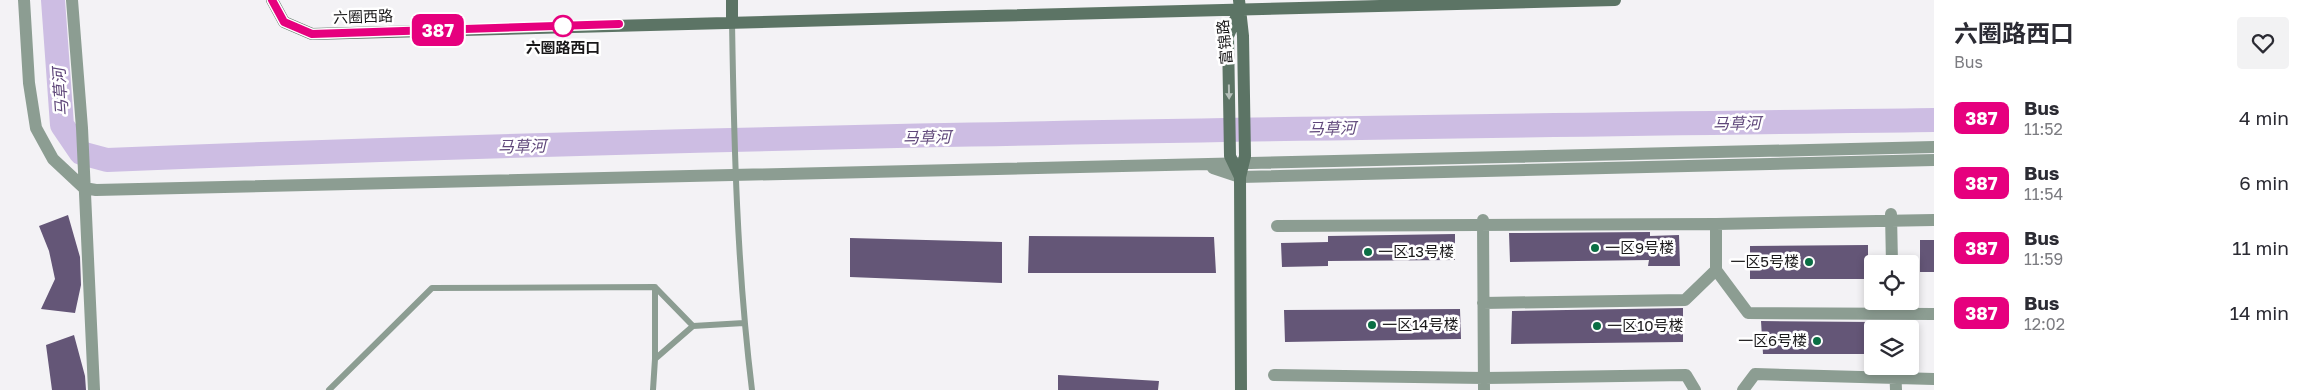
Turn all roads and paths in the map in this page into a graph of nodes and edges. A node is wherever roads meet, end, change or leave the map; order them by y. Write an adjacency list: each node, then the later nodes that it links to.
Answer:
1 (24, 0): 14 (street)
2 (72, 0): 14 (street)
3 (272, 0): 7 (street, 六圈西路)
4 (732, 0): 7 (street)
5 (1615, 0): 6 (street, 六圈西路)
6 (1239, 6): 7 (street, 六圈西路); 9 (street, 富锦路); 9 (street, 富锦路, one-way to 9)
7 (732, 21): 12 (lane)
8 (1934, 147): 9 (street)
9 (1238, 160): 11 (street); 13 (street, 富锦路)
10 (1934, 160): 13 (street)
11 (1204, 165): 12 (street); 13 (street)
12 (736, 171): 14 (street); 27 (lane)
13 (1240, 177): 38 (street, 富锦路)
14 (83, 185): 34 (street)
15 (1891, 217): 16 (street); 18 (street); 20 (street)
16 (1934, 220)
17 (1483, 223): 18 (street); 19 (street); 23 (street)
18 (1716, 224): 21 (street)
19 (1277, 226)
20 (1892, 255)
21 (1716, 270): 23 (street); 24 (street)
22 (656, 287): 28 (lane); 29 (lane); 35 (lane)
23 (1483, 303): 33 (street)
24 (1864, 309)
25 (1907, 310): 26 (street)
26 (1934, 314)
27 (744, 324): 28 (lane); 37 (lane)
28 (693, 326): 29 (lane)
29 (655, 359): 36 (lane)
30 (1274, 375): 33 (street)
31 (1895, 378): 32 (street); 40 (street)
32 (1934, 379)
33 (1484, 384): 39 (street)
34 (94, 390)
35 (329, 390)
36 (653, 390)
37 (752, 390)
38 (1241, 390)
39 (1695, 390)
40 (1743, 390)

